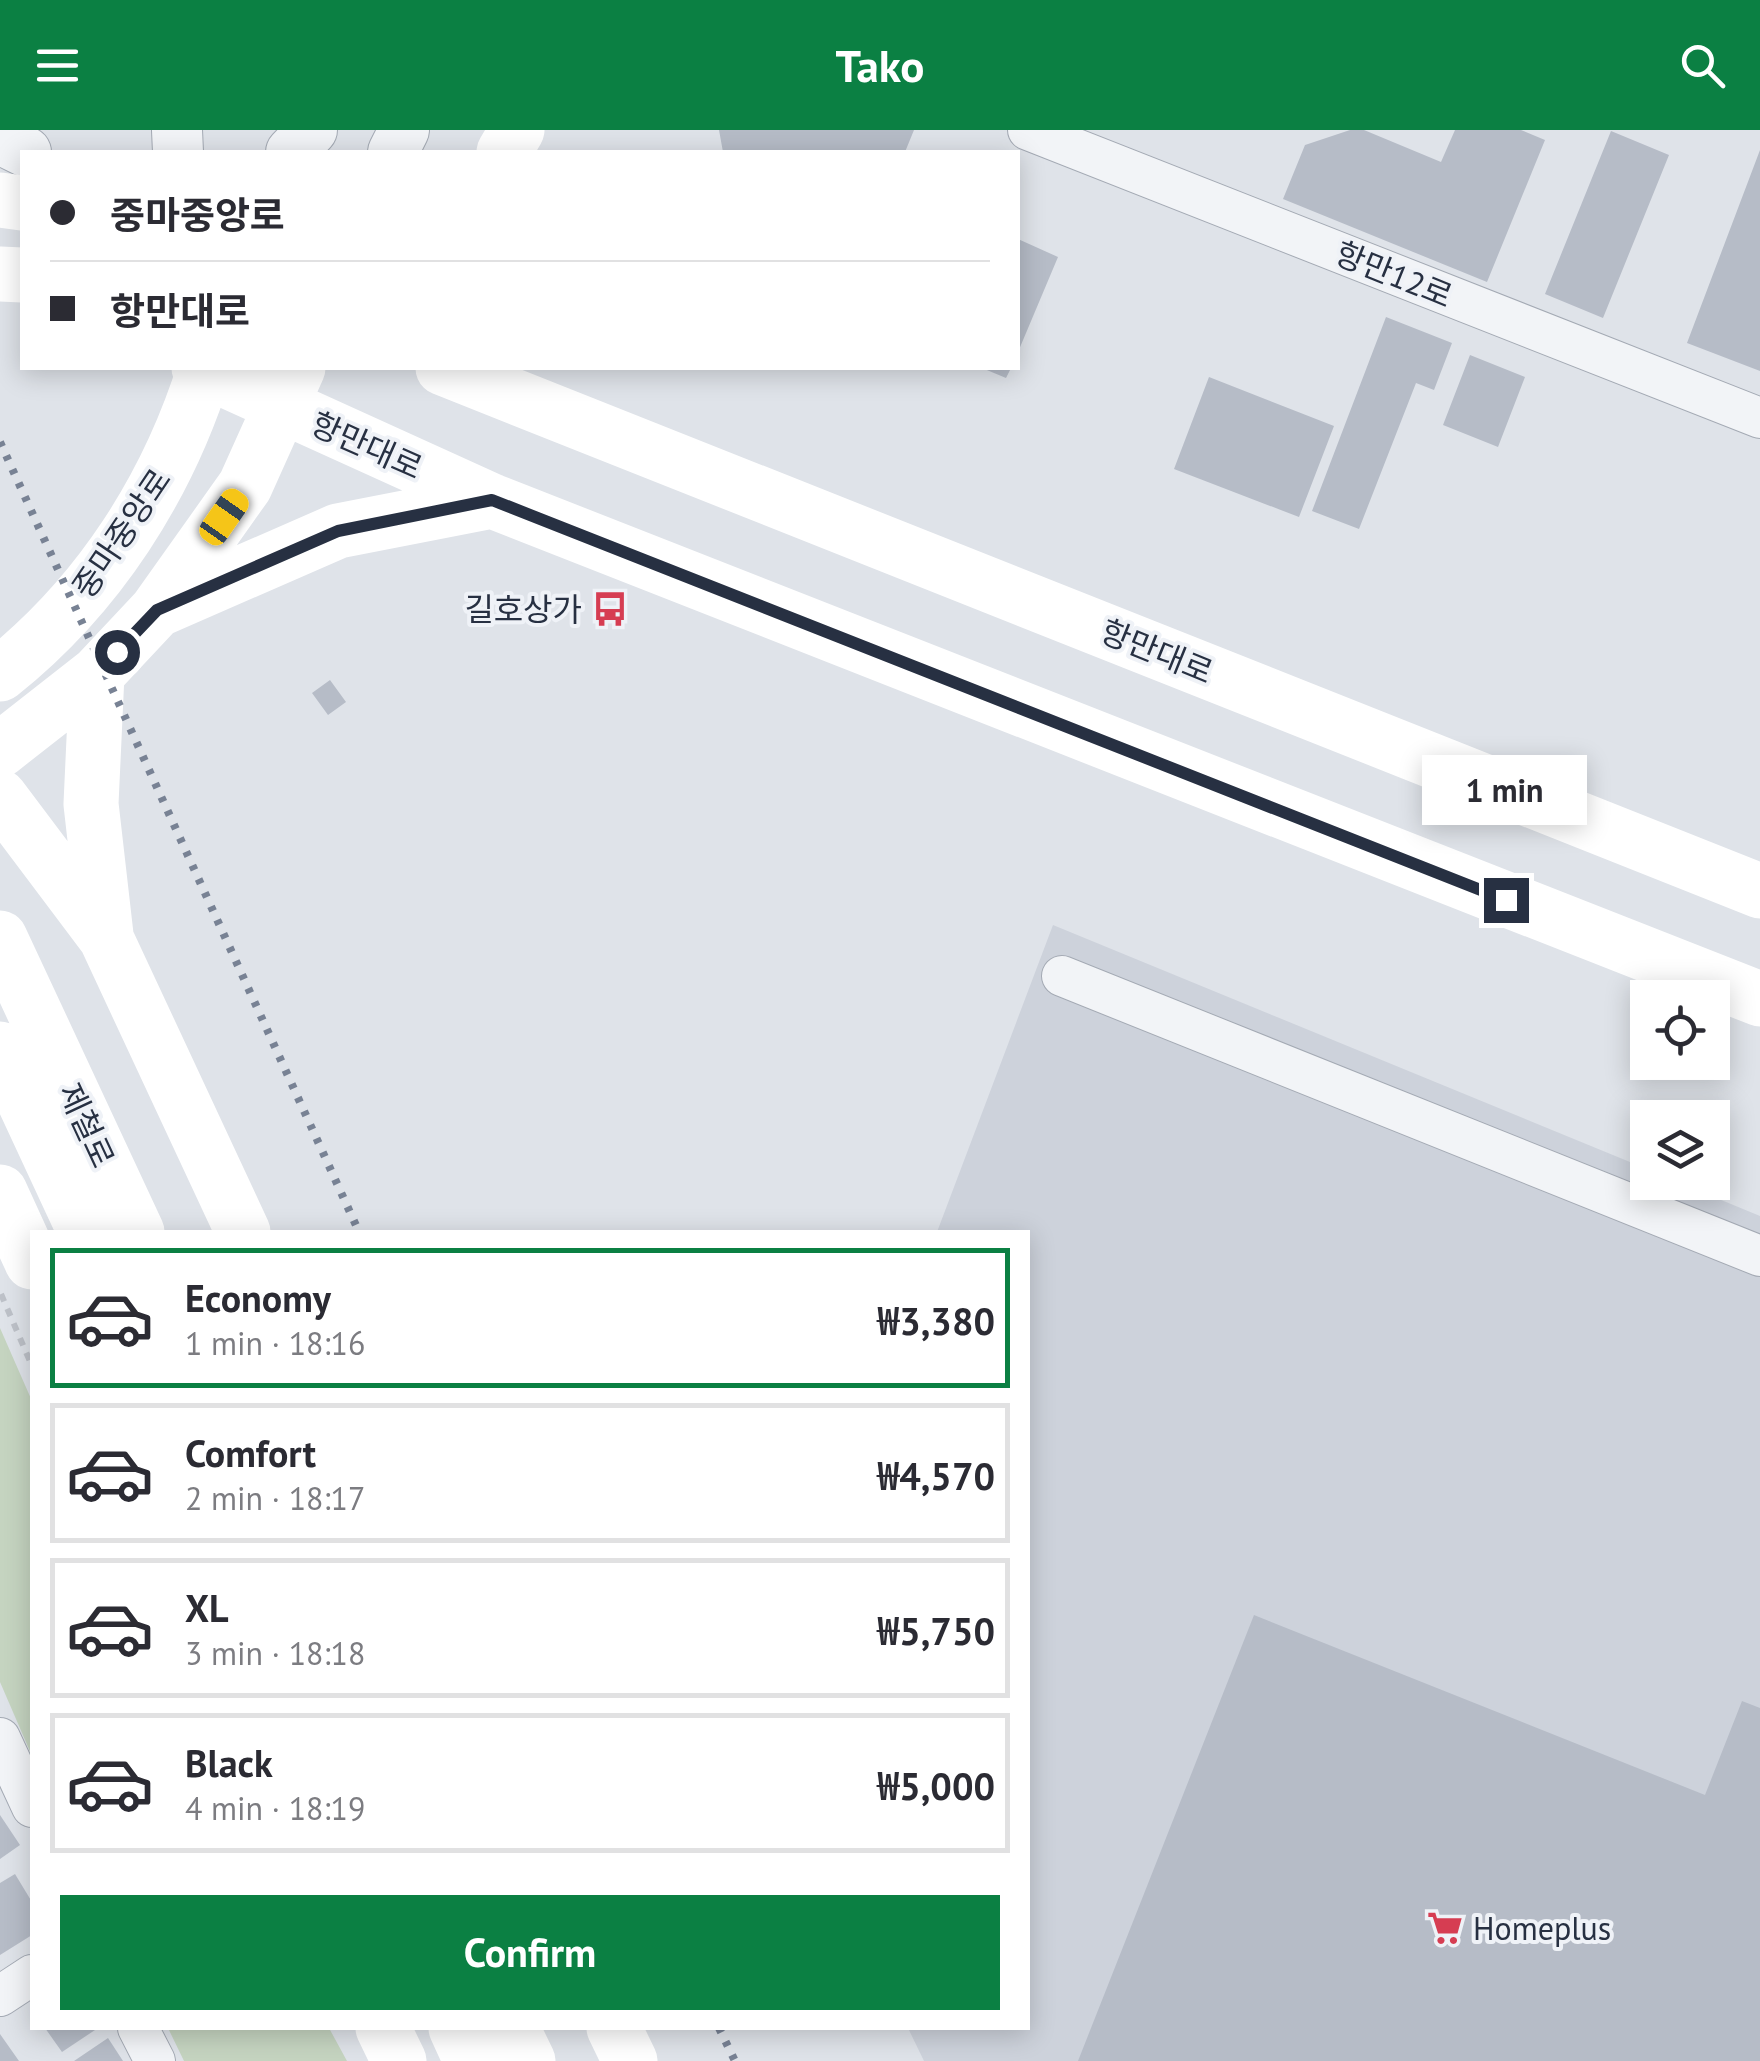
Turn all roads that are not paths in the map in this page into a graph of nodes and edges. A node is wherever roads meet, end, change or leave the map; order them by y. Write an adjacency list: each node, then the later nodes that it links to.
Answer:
1 (312, 130): 3 (street)
2 (1028, 130): 9 (street, 항만12로)
3 (293, 150)
4 (202, 370): 13 (main road, 중마중앙로)
5 (212, 370): 8 (main road, 항만대로)
6 (448, 370): 10 (main road, 항만대로)
7 (552, 370): 10 (main road)
8 (289, 388): 11 (main road, 항만대로); 12 (main road, 중마중앙로)
9 (1760, 418)
10 (581, 422): 17 (main road, 항만대로)
11 (492, 500): 12 (main road); 21 (main road, 항만대로)
12 (157, 610): 14 (main road, 중마중앙로)
13 (0, 674)
14 (97, 674): 15 (main road, 중마중앙로); 19 (main road)
15 (0, 750)
16 (0, 798): 19 (main road)
17 (1760, 891)
18 (0, 938): 22 (main road)
19 (106, 938): 26 (main road)
20 (1062, 976): 27 (street)
21 (1760, 999)
22 (18, 1033): 24 (main road, 제철로); 25 (main road, 제철로)
23 (0, 1192): 28 (main road)
24 (85, 1230)
25 (137, 1230)
26 (241, 1230)
27 (1760, 1256)
28 (30, 1258)
29 (2, 1749): 30 (street)
30 (30, 1803)
31 (30, 1976): 32 (street)
32 (0, 1996)
33 (139, 2030): 38 (street)
34 (384, 2030): 39 (main road)
35 (457, 2030): 40 (main road)
36 (513, 2030): 41 (main road)
37 (615, 2030): 42 (main road)
38 (155, 2061)
39 (399, 2061)
40 (472, 2061)
41 (528, 2061)
42 (630, 2061)

